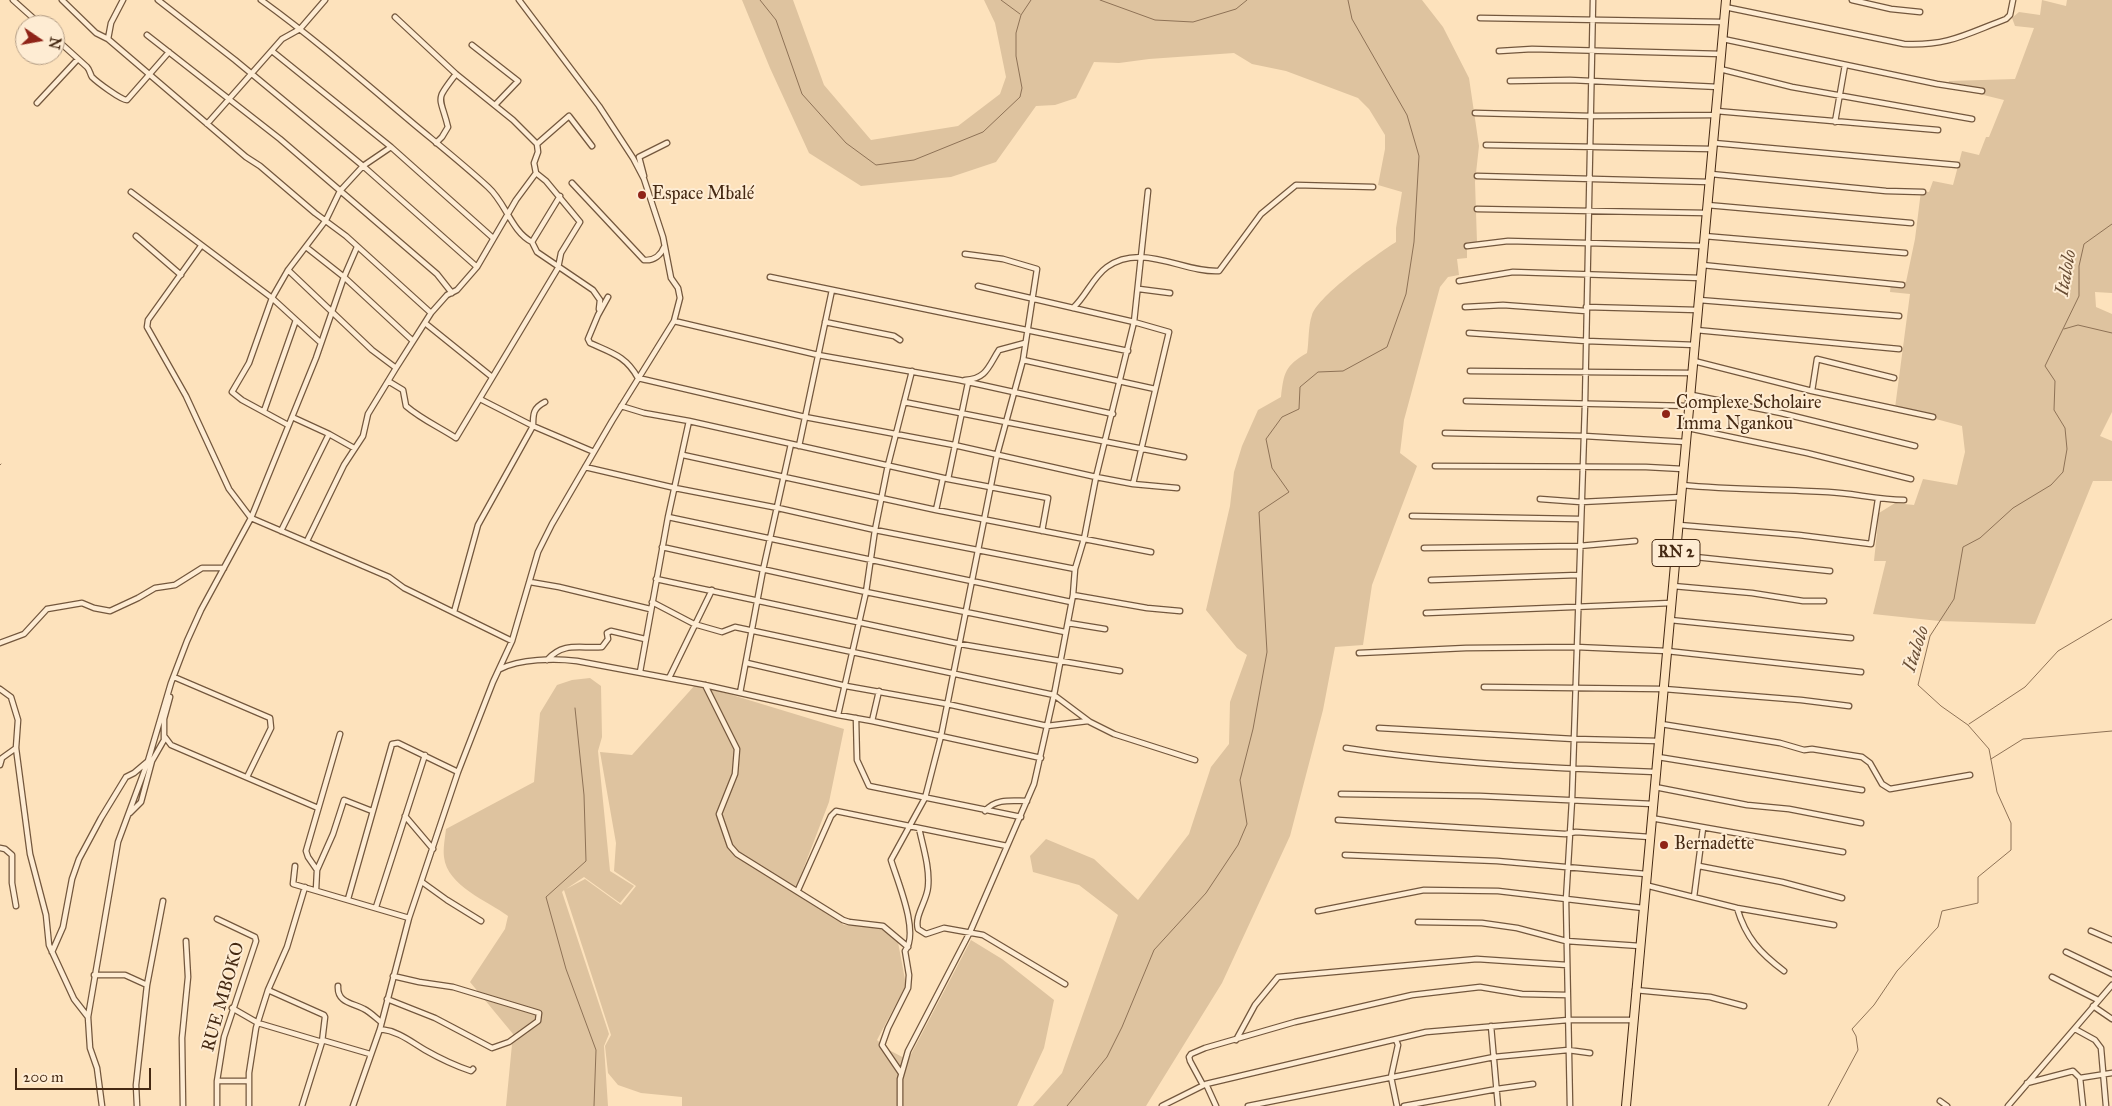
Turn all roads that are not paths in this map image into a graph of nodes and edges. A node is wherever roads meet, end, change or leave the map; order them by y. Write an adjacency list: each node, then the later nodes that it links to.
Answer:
1 (13, 0): 13 (street)
2 (62, 0): 21 (street)
3 (123, 0): 21 (street)
4 (158, 0): 32 (street)
5 (261, 0): 18 (street)
6 (325, 0): 18 (street)
7 (519, 0): 63 (street)
8 (1593, 0): 16 (street)
9 (1852, 0): 12 (street)
10 (2013, 0): 11 (street)
11 (1726, 4): 17 (highway, RN 2)
12 (1920, 12)
13 (30, 15)
14 (395, 17): 33 (street)
15 (1480, 18): 16 (street)
16 (1593, 20): 17 (street); 26 (street)
17 (1724, 22): 20 (highway, RN 2)
18 (300, 29): 24 (street); 50 (street)
19 (147, 35): 27 (street)
20 (1723, 39): 28 (highway, RN 2); 30 (street)
21 (108, 40): 34 (street)
22 (472, 45): 42 (street)
23 (65, 48): 29 (street)
24 (272, 51): 32 (street); 57 (street)
25 (1499, 51): 26 (street)
26 (1593, 51): 28 (street); 36 (street)
27 (169, 52): 34 (street); 40 (street)
28 (1722, 54): 31 (highway, RN 2)
29 (77, 60): 34 (street); 41 (street)
30 (1845, 65): 38 (street); 39 (street)
31 (1720, 69): 37 (highway, RN 2); 39 (street)
32 (251, 73): 40 (street); 59 (street)
33 (456, 74): 42 (street); 50 (street)
34 (150, 76): 48 (street)
35 (1510, 81): 36 (street)
36 (1591, 81): 37 (street); 45 (street)
37 (1719, 87): 44 (highway, RN 2)
38 (1982, 91)
39 (1839, 96): 46 (street); 47 (street)
40 (230, 99): 48 (street); 67 (street)
41 (38, 103)
42 (495, 105): 52 (street)
43 (1475, 112): 45 (street)
44 (1716, 113): 45 (street); 47 (street); 56 (highway, RN 2)
45 (1591, 116): 55 (street)
46 (1972, 119)
47 (1835, 122): 49 (street)
48 (207, 124): 76 (street)
49 (1938, 130)
50 (436, 143): 75 (street)
51 (667, 143): 63 (street)
52 (537, 144): 54 (street); 60 (street)
53 (1486, 145): 55 (street)
54 (592, 146)
55 (1590, 146): 56 (street); 64 (street)
56 (1714, 146): 58 (street); 62 (highway, RN 2)
57 (391, 147): 59 (street); 80 (street)
58 (1958, 164)
59 (363, 166): 67 (street); 93 (street)
60 (536, 173): 71 (street); 75 (street)
61 (1477, 176): 64 (street)
62 (1710, 178): 64 (street); 70 (street); 73 (highway, RN 2)
63 (644, 179): 83 (street)
64 (1589, 179): 74 (street)
65 (572, 184): 83 (street)
66 (1373, 187): 91 (street)
67 (340, 191): 76 (street); 107 (street)
68 (1148, 191): 91 (street)
69 (131, 192): 84 (street)
70 (1922, 192)
71 (560, 196): 81 (street); 94 (street)
72 (1477, 209): 74 (street)
73 (1707, 209): 74 (street); 77 (street); 79 (highway, RN 2)
74 (1589, 212): 82 (street)
75 (508, 214): 80 (street); 81 (street)
76 (326, 220): 87 (street); 88 (street)
77 (1911, 223)
78 (136, 236): 96 (street)
79 (1704, 236): 86 (highway, RN 2); 89 (street)
80 (493, 238): 93 (street)
81 (532, 242): 94 (street)
82 (1588, 243): 85 (street); 86 (street); 97 (street)
83 (664, 245): 121 (street)
84 (201, 246): 96 (street); 109 (street)
85 (1467, 246)
86 (1704, 246): 92 (highway, RN 2)
87 (306, 247): 95 (street); 98 (street)
88 (358, 247): 98 (street); 117 (street)
89 (1905, 253)
90 (965, 254): 110 (street)
91 (1142, 256): 104 (street); 113 (street)
92 (1702, 266): 100 (highway, RN 2); 102 (street)
93 (477, 267): 107 (street)
94 (558, 268): 118 (street); 144 (street)
95 (288, 270): 109 (street); 116 (street)
96 (181, 275): 213 (street)
97 (1586, 276): 100 (street); 101 (street); 114 (street)
98 (344, 277): 116 (street); 129 (street)
99 (770, 277): 105 (street)
100 (1701, 278): 111 (highway, RN 2)
101 (1458, 281)
102 (1902, 285)
103 (978, 286): 110 (street)
104 (1139, 289): 106 (street); 123 (street)
105 (832, 290): 122 (street); 126 (street)
106 (1170, 293)
107 (452, 294): 117 (street)
108 (608, 296): 118 (street)
109 (272, 298): 120 (street); 162 (street)
110 (1034, 299): 113 (street); 126 (street)
111 (1699, 300): 115 (highway, RN 2); 119 (street)
112 (1465, 307): 114 (street)
113 (1073, 308): 123 (street)
114 (1586, 309): 115 (street); 130 (street)
115 (1698, 310): 125 (highway, RN 2)
116 (332, 311): 131 (street); 139 (street)
117 (431, 313): 124 (street)
118 (598, 315): 145 (street)
119 (1898, 316)
120 (296, 320): 131 (street); 162 (street)
121 (674, 321): 136 (street); 145 (street)
122 (825, 322): 128 (street); 136 (street)
123 (1134, 322): 135 (street); 151 (street)
124 (426, 323): 129 (street); 144 (street)
125 (1696, 330): 133 (highway, RN 2); 134 (street)
126 (1026, 332): 132 (street); 135 (street)
127 (1470, 333): 130 (street)
128 (900, 340)
129 (413, 341): 139 (street)
130 (1586, 341): 133 (street); 142 (street)
131 (320, 342): 165 (street)
132 (1025, 343): 137 (street); 147 (street)
133 (1696, 345): 138 (highway, RN 2)
134 (1899, 349)
135 (1128, 351): 149 (street)
136 (818, 355): 140 (street); 166 (street)
137 (1023, 360): 149 (street); 153 (street)
138 (1694, 361): 143 (highway, RN 2); 152 (street)
139 (396, 368): 148 (street)
140 (912, 371): 147 (street); 158 (street)
141 (1470, 371): 142 (street)
142 (1586, 372): 143 (street); 159 (street)
143 (1693, 372): 154 (highway, RN 2)
144 (492, 377): 155 (street)
145 (638, 378): 160 (street); 166 (street)
146 (1894, 378): 152 (street)
147 (959, 380): 150 (street)
148 (388, 381): 155 (street); 183 (street)
149 (1120, 381): 151 (street); 164 (street)
150 (968, 383): 153 (street); 163 (street)
151 (1155, 389): 184 (street)
152 (1812, 391): 167 (street)
153 (1014, 392): 164 (street); 169 (street)
154 (1692, 395): 161 (highway, RN 2); 182 (street)
155 (480, 399): 171 (street)
156 (1466, 401): 159 (street)
157 (545, 402): 171 (street)
158 (904, 402): 163 (street); 175 (street)
159 (1585, 404): 161 (street); 176 (street)
160 (620, 406): 168 (street); 185 (street)
161 (1690, 406): 172 (highway, RN 2)
162 (264, 411): 170 (street)
163 (962, 413): 169 (street); 181 (street)
164 (1113, 414): 177 (street)
165 (292, 417): 170 (street); 174 (street)
166 (805, 417): 175 (street); 180 (street)
167 (1932, 417)
168 (689, 422): 179 (street); 186 (street)
169 (1006, 424): 177 (street); 187 (street)
170 (288, 425): 213 (street)
171 (534, 426): 185 (street); 253 (street)
172 (1688, 428): 178 (highway, RN 2); 197 (street)
173 (1445, 433): 176 (street)
174 (329, 434): 183 (street); 218 (street)
175 (896, 434): 181 (street); 189 (street)
176 (1584, 436): 178 (street); 192 (street)
177 (1106, 442): 184 (street); 195 (street)
178 (1686, 442): 193 (highway, RN 2)
179 (791, 444): 180 (street); 194 (street)
180 (798, 446): 189 (street)
181 (954, 446): 187 (street); 196 (street)
182 (1915, 446)
183 (354, 448): 222 (street)
184 (1142, 449): 188 (street); 198 (street)
185 (594, 452): 191 (street)
186 (683, 455): 194 (street); 200 (street)
187 (996, 455): 195 (street); 201 (street)
188 (1184, 457)
189 (888, 466): 196 (street); 204 (street)
190 (1436, 466): 192 (street)
191 (585, 467): 200 (street); 238 (street)
192 (1582, 467): 193 (street); 208 (street)
193 (1683, 469): 199 (highway, RN 2)
194 (784, 477): 204 (street); 209 (street)
195 (1096, 477): 198 (street); 220 (street)
196 (946, 479): 201 (street); 210 (street)
197 (1911, 479)
198 (1133, 484): 202 (street)
199 (1682, 485): 203 (highway, RN 2); 206 (street)
200 (674, 488): 209 (street); 212 (street)
201 (990, 488): 214 (street); 219 (street)
202 (1177, 488)
203 (1682, 497): 208 (street); 216 (highway, RN 2)
204 (882, 499): 210 (street); 217 (street)
205 (1540, 499): 208 (street)
206 (1878, 499): 207 (street); 216 (street)
207 (1904, 500)
208 (1581, 502): 215 (street)
209 (778, 508): 217 (street); 221 (street)
210 (936, 510): 214 (street)
211 (1412, 516): 215 (street)
212 (668, 517): 221 (street); 225 (street)
213 (251, 518): 218 (street); 231 (street)
214 (984, 519): 219 (street); 227 (street)
215 (1580, 519): 224 (street)
216 (1679, 525): 229 (highway, RN 2)
217 (875, 530): 227 (street); 230 (street)
218 (281, 531): 222 (street)
219 (1042, 531): 220 (street)
220 (1084, 539): 228 (street); 232 (street)
221 (770, 540): 230 (street); 233 (street)
222 (307, 541): 253 (street)
223 (1635, 541): 224 (street)
224 (1579, 546): 226 (street); 235 (street)
225 (662, 547): 233 (street); 236 (street)
226 (1424, 548)
227 (977, 551): 232 (street); 239 (street)
228 (1151, 552)
229 (1676, 554): 234 (street); 240 (highway, RN 2)
230 (871, 560): 239 (street); 242 (street)
231 (224, 568): 265 (street); 279 (street)
232 (1075, 569): 243 (street)
233 (763, 570): 242 (street); 244 (street)
234 (1830, 571)
235 (1578, 575): 237 (street); 249 (street)
236 (656, 579): 241 (street); 246 (street)
237 (1431, 580)
238 (530, 582): 250 (street); 264 (street)
239 (973, 582): 247 (street); 251 (street)
240 (1674, 586): 245 (street); 248 (highway, RN 2)
241 (712, 590): 244 (street); 258 (street)
242 (866, 592): 251 (street); 256 (street)
243 (1073, 595): 247 (street); 252 (street)
244 (758, 600): 256 (street); 260 (street)
245 (1824, 601)
246 (652, 602): 250 (street); 258 (street)
247 (1072, 602): 257 (street)
248 (1671, 603): 249 (street); 255 (highway, RN 2)
249 (1578, 608): 254 (street); 267 (street)
250 (650, 609): 263 (street)
251 (966, 611): 261 (street); 266 (street)
252 (1180, 611)
253 (454, 612): 264 (street)
254 (1426, 613)
255 (1670, 620): 262 (street); 268 (highway, RN 2)
256 (860, 623): 266 (street); 269 (street)
257 (1068, 623): 259 (street); 261 (street)
258 (694, 624): 260 (street); 280 (street)
259 (1105, 629)
260 (752, 631): 269 (street); 272 (street)
261 (1066, 632): 273 (street)
262 (1851, 638)
263 (646, 640): 271 (street); 275 (street)
264 (512, 641): 274 (street)
265 (0, 644)
266 (960, 644): 273 (street); 278 (street)
267 (1576, 646): 268 (street); 270 (street); 285 (street)
268 (1667, 651): 277 (street); 287 (highway, RN 2)
269 (852, 653): 278 (street); 283 (street)
270 (1359, 653)
271 (547, 660): 274 (street); 275 (street)
272 (747, 662): 283 (street); 289 (street)
273 (1060, 662): 276 (street); 290 (street)
274 (500, 669): 314 (street)
275 (640, 672): 280 (street)
276 (1120, 672)
277 (1861, 672)
278 (953, 674): 290 (street); 291 (street)
279 (174, 677): 281 (street); 317 (street)
280 (669, 678): 282 (street)
281 (171, 683): 302 (street); 311 (street)
282 (705, 685): 289 (street); 353 (street)
283 (846, 686): 288 (street); 293 (street)
284 (1484, 687): 285 (street)
285 (1575, 688): 287 (street); 303 (street)
286 (0, 689): 305 (street)
287 (1664, 689): 292 (street); 297 (highway, RN 2)
288 (879, 691): 291 (street); 295 (street)
289 (740, 693): 293 (street)
290 (1054, 694): 296 (street); 298 (street)
291 (947, 704): 298 (street); 301 (street)
292 (1849, 706)
293 (838, 715): 294 (street)
294 (856, 718): 295 (street); 321 (street)
295 (872, 720): 301 (street)
296 (1090, 722): 298 (street); 310 (street)
297 (1660, 724): 304 (highway, RN 2); 316 (street)
298 (1047, 726): 309 (street)
299 (1379, 728): 303 (street)
300 (340, 734): 325 (street)
301 (940, 736): 309 (street); 321 (street)
302 (165, 737): 317 (street); 328 (street)
303 (1574, 739): 304 (street); 313 (street)
304 (1659, 741): 308 (highway, RN 2)
305 (16, 748): 312 (street); 376 (street)
306 (1346, 748): 313 (street)
307 (425, 755): 314 (street); 326 (street); 329 (street)
308 (1658, 756): 315 (highway, RN 2); 319 (street)
309 (1041, 758): 323 (street)
310 (1195, 760)
311 (148, 761): 328 (street); 376 (street)
312 (0, 765)
313 (1573, 769): 315 (street); 322 (street)
314 (458, 772): 341 (street)
315 (1656, 772): 318 (highway, RN 2)
316 (1970, 775)
317 (247, 777): 325 (street)
318 (1655, 787): 324 (highway, RN 2); 333 (street)
319 (1862, 790)
320 (1341, 794): 322 (street)
321 (925, 798): 327 (street); 334 (street)
322 (1572, 800): 324 (street); 337 (street)
323 (1027, 801): 327 (street); 330 (street)
324 (1653, 804): 331 (highway, RN 2)
325 (318, 808): 347 (street)
326 (372, 811): 347 (street); 356 (street)
327 (985, 811): 330 (street)
328 (130, 813): 381 (street)
329 (405, 816): 341 (street); 360 (street)
330 (1021, 817): 339 (street)
331 (1651, 818): 336 (street); 338 (highway, RN 2)
332 (1338, 820): 337 (street)
333 (1861, 823)
334 (909, 826): 335 (street); 353 (street); 375 (street)
335 (919, 828): 339 (street); 370 (street)
336 (1703, 828): 342 (street); 346 (street)
337 (1570, 834): 338 (street); 345 (street)
338 (1650, 837): 348 (highway, RN 2)
339 (1007, 846): 370 (street)
340 (0, 848): 359 (street)
341 (433, 849): 349 (street)
342 (1843, 852)
343 (1345, 855): 345 (street)
344 (295, 866): 351 (street)
345 (1568, 866): 348 (street); 357 (street)
346 (1699, 866): 354 (street); 355 (street)
347 (317, 870): 352 (street)
348 (1646, 874): 350 (highway, RN 2)
349 (422, 882): 364 (street); 366 (street)
350 (1645, 885): 354 (street); 361 (highway, RN 2)
351 (306, 888): 352 (street); 388 (street)
352 (316, 890): 356 (street)
353 (798, 890): 375 (street)
354 (1694, 897): 362 (street)
355 (1842, 898)
356 (348, 899): 360 (street)
357 (1566, 900): 361 (street); 363 (street); 373 (street)
358 (163, 901): 386 (street)
359 (16, 906)
360 (376, 907): 364 (street)
361 (1643, 908): 374 (highway, RN 2)
362 (1738, 908): 368 (street); 379 (street)
363 (1318, 911)
364 (409, 918): 382 (street)
365 (217, 920): 395 (street, RUE MBOKO)
366 (481, 921)
367 (1418, 922): 373 (street)
368 (1834, 925)
369 (2091, 931): 371 (street)
370 (970, 932): 384 (street); 413 (street)
371 (2112, 940)
372 (186, 941): 428 (street)
373 (1566, 941): 374 (street); 378 (street)
374 (1640, 946): 389 (highway, RN 2)
375 (908, 947): 413 (street)
376 (52, 952): 396 (street)
377 (2066, 952): 380 (street)
378 (1567, 965): 390 (street); 405 (street)
379 (1784, 971)
380 (2112, 974)
381 (94, 975): 386 (street); 396 (street)
382 (393, 976): 391 (street); 391 (street)
383 (2052, 977): 392 (street)
384 (1065, 984)
385 (2112, 985): 392 (street)
386 (147, 986): 427 (street)
387 (338, 986): 400 (street)
388 (268, 990): 401 (street); 407 (street)
389 (1635, 990): 393 (street); 399 (highway, RN 2)
390 (1567, 995): 398 (street); 405 (street)
391 (387, 999): 400 (street)
392 (2098, 1000): 394 (street)
393 (1744, 1006)
394 (2093, 1006): 397 (street); 404 (street)
395 (232, 1008): 401 (street); 418 (street, RUE MBOKO)
396 (88, 1017): 426 (street)
397 (2112, 1019)
398 (1568, 1020): 399 (street); 402 (street); 408 (street)
399 (1632, 1020): 441 (highway, RN 2)
400 (381, 1022): 403 (street)
401 (258, 1023): 407 (street); 419 (street)
402 (1491, 1026): 406 (street); 411 (street)
403 (380, 1029): 410 (street); 412 (street)
404 (2075, 1029): 415 (street); 420 (street)
405 (1236, 1040): 421 (street)
406 (1396, 1040): 416 (street); 421 (street)
407 (322, 1041): 410 (street); 431 (street)
408 (1568, 1050): 409 (street); 411 (street); 440 (street)
409 (1590, 1053)
410 (370, 1054): 432 (street)
411 (1494, 1057): 416 (street); 423 (street)
412 (473, 1069)
413 (902, 1073): 433 (street)
414 (2112, 1073): 415 (street)
415 (2102, 1074): 417 (street); 445 (street)
416 (1391, 1077): 436 (street); 437 (street)
417 (2080, 1078): 420 (street); 444 (street)
418 (217, 1081): 419 (street); 429 (street, RUE MBOKO)
419 (248, 1082): 430 (street)
420 (2027, 1083): 443 (street)
421 (1205, 1084): 434 (street); 435 (street)
422 (1533, 1084): 423 (street)
423 (1497, 1089): 438 (street); 439 (street)
424 (1940, 1101): 442 (street)
425 (2112, 1105): 445 (street)
426 (102, 1106)
427 (137, 1106)
428 (183, 1106)
429 (217, 1106)
430 (249, 1106)
431 (302, 1106)
432 (354, 1106)
433 (900, 1106)
434 (1162, 1106)
435 (1216, 1106)
436 (1248, 1106)
437 (1397, 1106)
438 (1404, 1106)
439 (1498, 1106)
440 (1570, 1106)
441 (1626, 1106)
442 (1947, 1106)
443 (2008, 1106)
444 (2083, 1106)
445 (2105, 1106)

